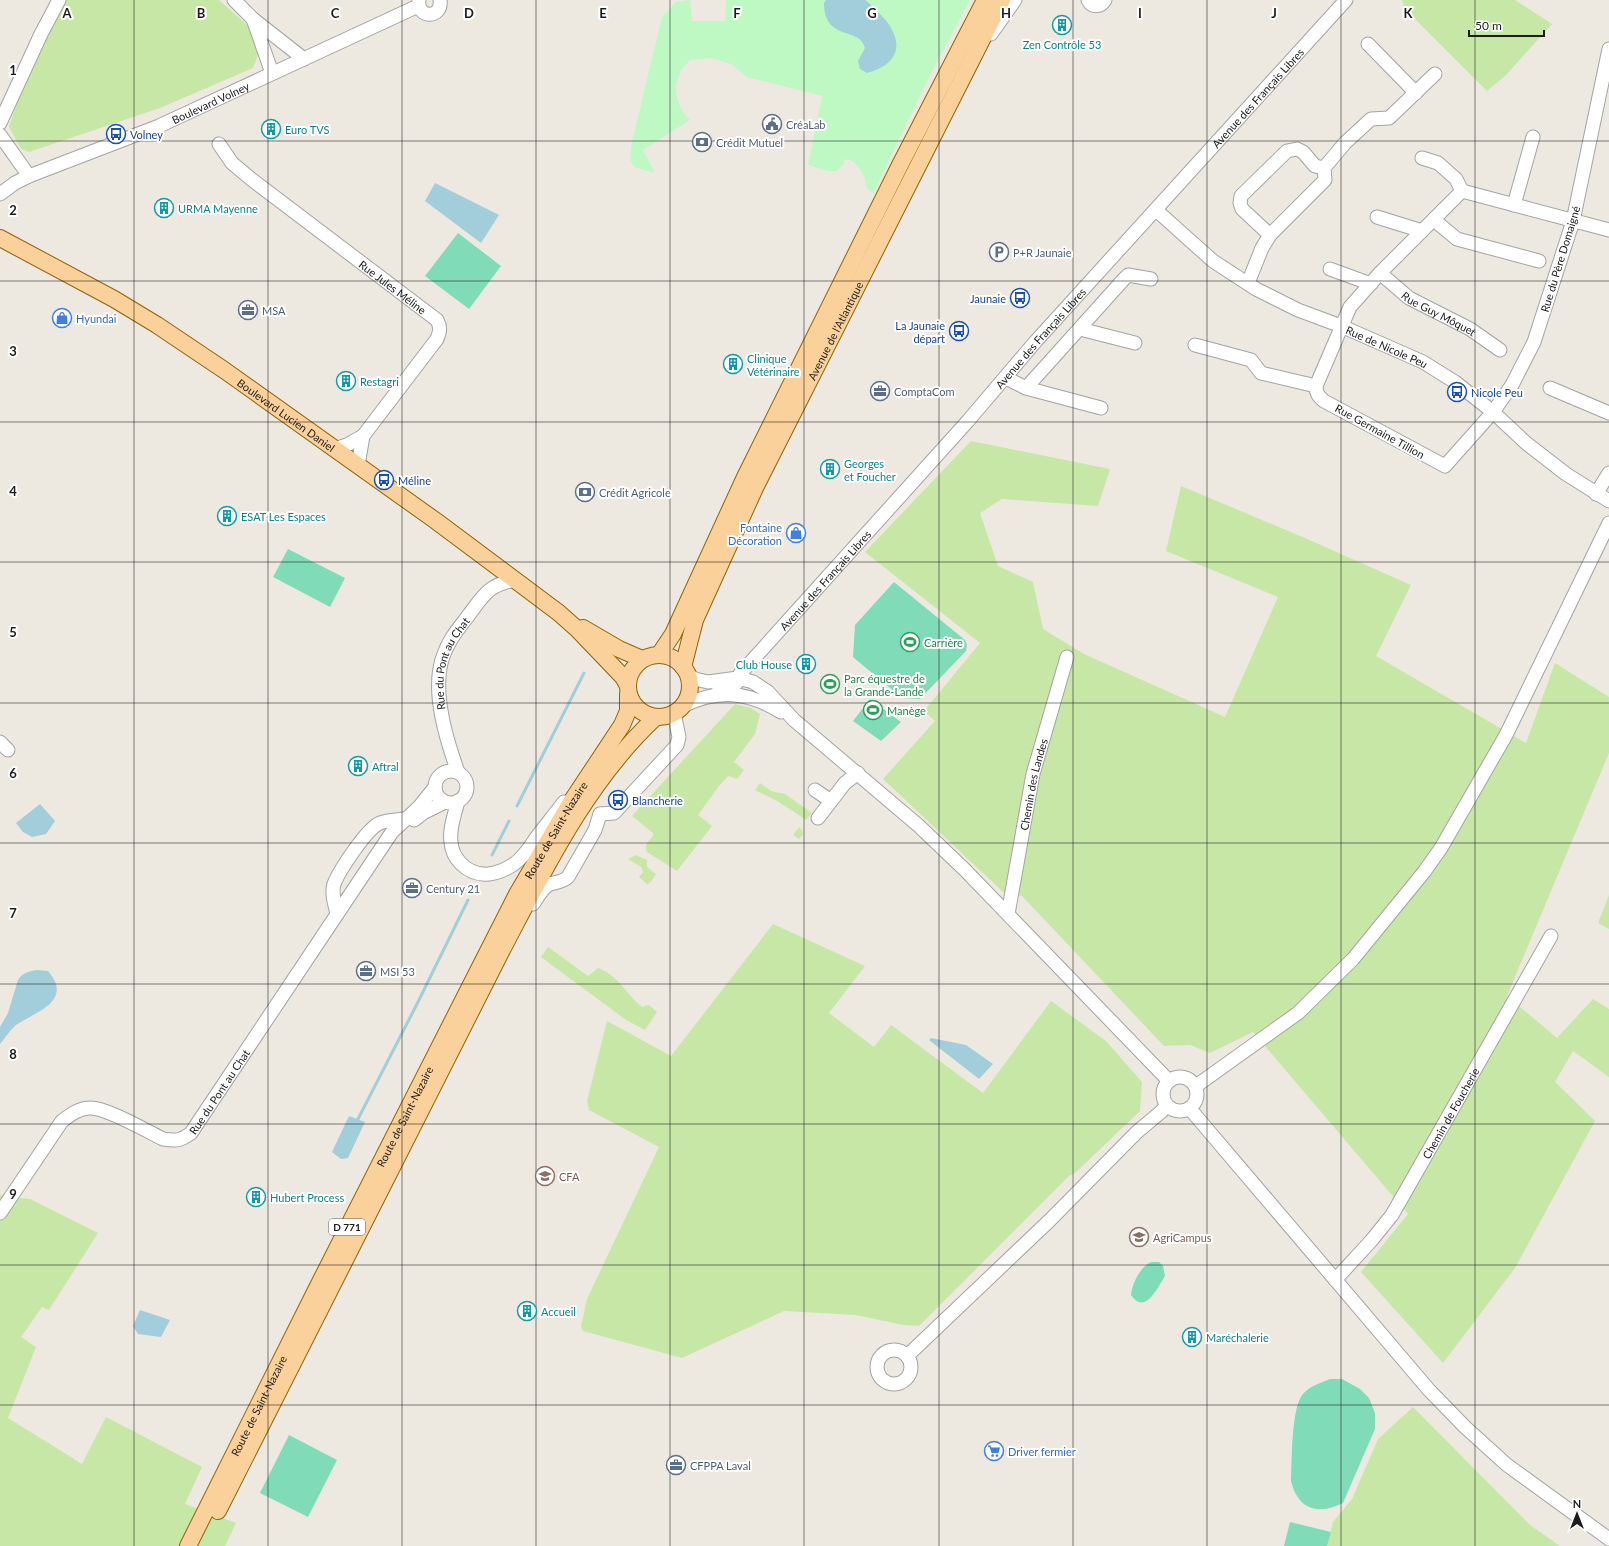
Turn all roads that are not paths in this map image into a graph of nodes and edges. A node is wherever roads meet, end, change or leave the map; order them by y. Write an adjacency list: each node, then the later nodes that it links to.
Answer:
1 (59, 0): 20 (street)
2 (234, 0): 11 (street)
3 (440, 0): 10 (street, Boulevard Volney)
4 (985, 0): 67 (main road, Avenue de l'Atlantique)
5 (1002, 0): 16 (main road, Avenue de l'Atlantique)
6 (1015, 0): 16 (street)
7 (1088, 0): 8 (street)
8 (1106, 0)
9 (1344, 0): 30 (street, Avenue des Français Libres)
10 (418, 3): 14 (street, Boulevard Volney)
11 (253, 19): 14 (street); 17 (street)
12 (1368, 44): 19 (street)
13 (1609, 49): 15 (street, Rue du Père Domaigné)
14 (304, 59): 17 (street, Boulevard Volney)
15 (1607, 70): 33 (street, Rue du Père Domaigné)
16 (965, 71): 70 (main road, Avenue de l'Atlantique)
17 (272, 74): 26 (street, Boulevard Volney)
18 (1435, 74): 19 (street)
19 (1416, 93): 25 (street)
20 (0, 123)
21 (0, 135): 26 (street)
22 (1533, 137): 29 (street)
23 (219, 144): 58 (street, Rue Jules Méline)
24 (1422, 158): 27 (street)
25 (1324, 168): 36 (street); 36 (street)
26 (29, 176): 28 (street, Boulevard Volney)
27 (1462, 192): 29 (street); 32 (street)
28 (0, 194)
29 (1514, 205): 33 (street)
30 (1156, 210): 39 (street, Avenue des Français Libres); 44 (street, Rue de Nicole Peu)
31 (1377, 217): 35 (street)
32 (1434, 220): 35 (street); 38 (street)
33 (1573, 221): 34 (street); 56 (street, Rue du Père Domaigné)
34 (1609, 230)
35 (1422, 231): 41 (street)
36 (1270, 235): 44 (street)
37 (0, 238): 59 (main road, Boulevard Lucien Daniel)
38 (1539, 261)
39 (1109, 262): 42 (street); 51 (street, Avenue des Français Libres)
40 (1330, 269): 45 (street)
41 (1380, 273): 45 (street); 50 (street, Rue Guy Môquet)
42 (1124, 279): 43 (street); 47 (street)
43 (1150, 279)
44 (1248, 283): 46 (street, Rue de Nicole Peu)
45 (1371, 284): 46 (street)
46 (1341, 326): 52 (street); 56 (street, Rue de Nicole Peu)
47 (1080, 329): 48 (street); 53 (street)
48 (1135, 344)
49 (1195, 345): 52 (street)
50 (1500, 350)
51 (1006, 378): 53 (street); 71 (street, Avenue des Français Libres)
52 (1316, 386): 56 (street, Rue Germaine Tillion)
53 (1026, 388): 55 (street)
54 (1550, 388): 57 (street)
55 (1101, 408)
56 (1493, 412): 62 (street, Rue de Nicole Peu)
57 (1609, 413)
58 (363, 436): 59 (street); 60 (street, Rue Jules Méline)
59 (334, 449): 60 (main road, Boulevard Lucien Daniel)
60 (358, 465): 65 (main road, Boulevard Lucien Daniel)
61 (1609, 473): 62 (street)
62 (1596, 494): 63 (street, Rue de Nicole Peu)
63 (1609, 501)
64 (1609, 523): 94 (street)
65 (515, 580): 66 (main road, Boulevard Lucien Daniel); 78 (street, Rue du Pont au Chat)
66 (559, 613): 69 (main road, Boulevard Lucien Daniel); 72 (main road, Boulevard Lucien Daniel)
67 (659, 655): 69 (main road); 70 (main road)
68 (1067, 657): 90 (street, Chemin des Landes)
69 (642, 659): 72 (main road)
70 (686, 671): 71 (street); 74 (main road)
71 (738, 678): 73 (street, Avenue des Français Libres); 76 (street)
72 (628, 689): 75 (main road); 77 (main road, Route de Saint-Nazaire)
73 (714, 696): 74 (street); 76 (street)
74 (679, 710): 75 (main road); 85 (street)
75 (656, 717): 82 (main road, Route de Saint-Nazaire)
76 (794, 720): 79 (street)
77 (600, 757): 83 (street); 101 (main road, Route de Saint-Nazaire / D 771)
78 (458, 772): 80 (street); 83 (street)
79 (858, 773): 84 (street); 90 (street)
80 (435, 787): 83 (street); 87 (street, Rue du Pont au Chat)
81 (815, 790): 84 (street)
82 (589, 796): 85 (street); 92 (main road, Route de Saint-Nazaire)
83 (452, 801): 88 (street)
84 (831, 801): 86 (street)
85 (600, 814): 92 (street)
86 (818, 818)
87 (404, 819): 88 (street, Rue du Pont au Chat); 89 (street)
88 (387, 840): 89 (street, Rue du Pont au Chat)
89 (336, 914): 97 (street, Rue du Pont au Chat)
90 (1008, 914): 93 (street)
91 (1551, 936): 98 (street, Chemin de Foucherie)
92 (502, 950): 102 (main road, Route de Saint-Nazaire)
93 (1169, 1081): 94 (street); 95 (street)
94 (1196, 1086): 96 (street)
95 (1166, 1105): 96 (street); 99 (street)
96 (1190, 1109): 98 (street)
97 (0, 1213)
98 (1335, 1280): 100 (street)
99 (907, 1356)
100 (1609, 1539)
101 (188, 1546)
102 (200, 1546)

